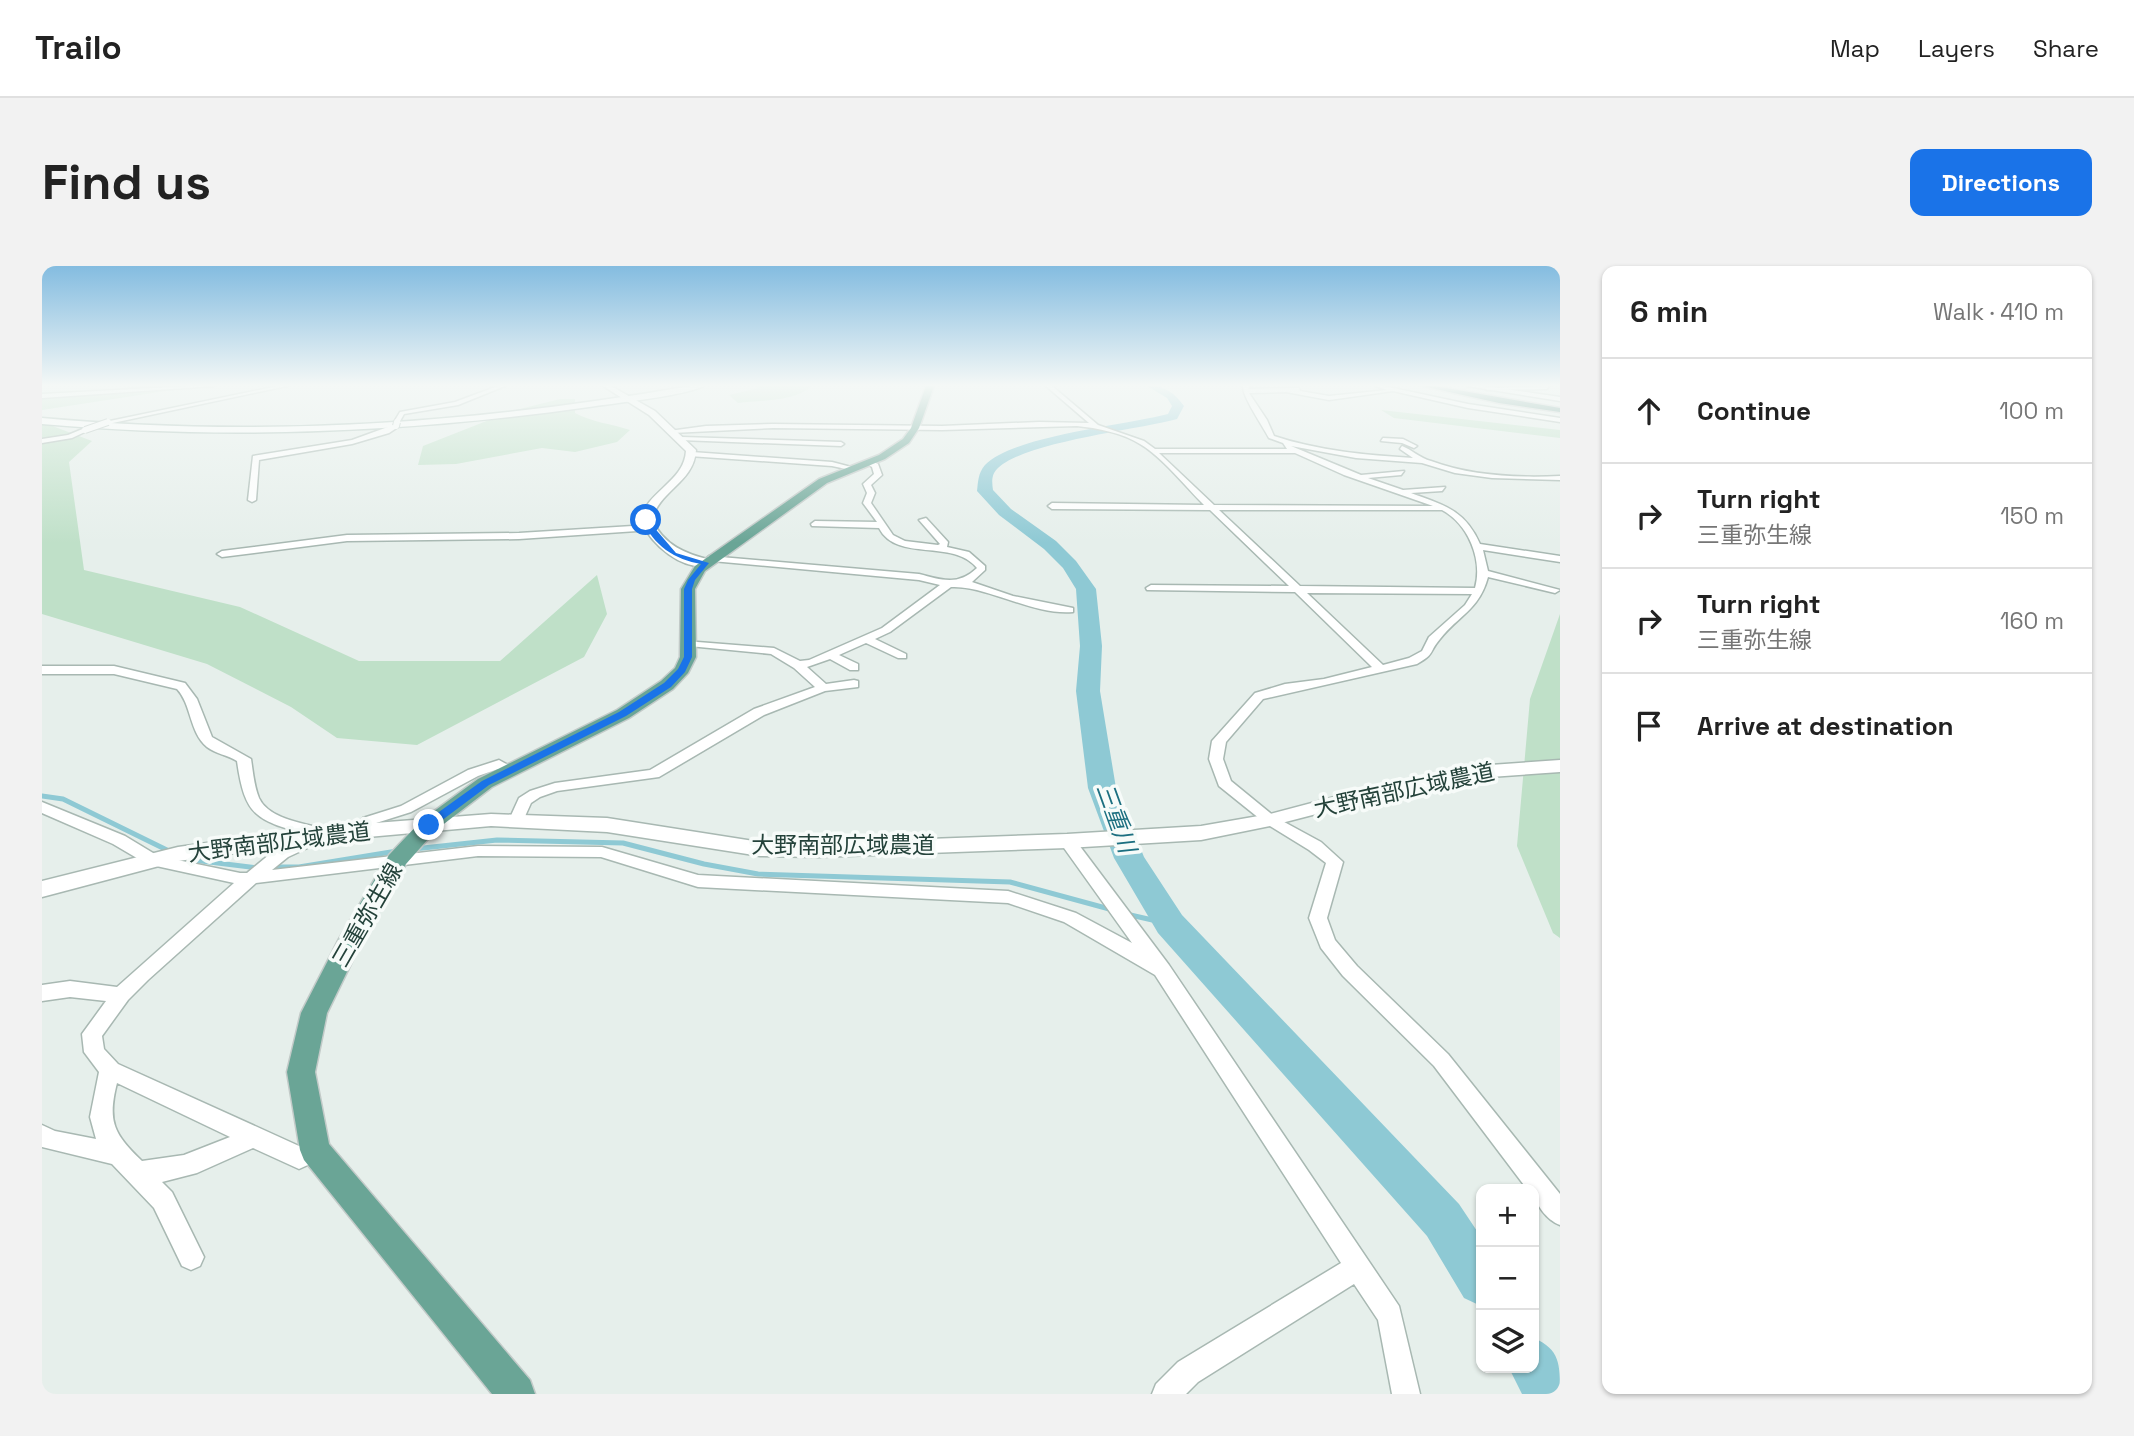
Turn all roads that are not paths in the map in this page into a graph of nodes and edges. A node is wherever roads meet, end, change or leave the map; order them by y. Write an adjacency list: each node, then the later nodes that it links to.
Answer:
1 (360, 439): 31 (street)
2 (679, 439): 17 (street)
3 (712, 439): 10 (street)
4 (803, 439): 12 (street)
5 (843, 439): 14 (street)
6 (908, 439): 22 (main road, 三重弥生線)
7 (1133, 439): 15 (street)
8 (1276, 439): 13 (street)
9 (1383, 439): 21 (street)
10 (726, 440): 11 (street); 18 (street)
11 (763, 441): 12 (street); 19 (street)
12 (801, 442): 14 (street); 20 (street)
13 (1286, 442): 16 (street); 21 (street)
14 (841, 444): 23 (street)
15 (1153, 451): 16 (street); 33 (street)
16 (1294, 451): 26 (street)
17 (692, 454): 18 (street); 39 (street)
18 (715, 455): 19 (street)
19 (752, 458): 20 (street)
20 (791, 461): 23 (street)
21 (1424, 461): 27 (street)
22 (869, 462): 24 (main road, 三重弥生線); 37 (street)
23 (832, 464): 24 (street)
24 (851, 468): 46 (main road, 三重弥生線)
25 (1401, 472): 26 (street)
26 (1358, 477): 30 (street)
27 (1560, 478)
28 (1428, 487): 30 (street)
29 (1442, 488): 30 (street)
30 (1398, 490): 34 (street)
31 (252, 500)
32 (1052, 506): 33 (street)
33 (1211, 507): 34 (street); 51 (street)
34 (1448, 509): 42 (street)
35 (830, 515): 37 (street)
36 (923, 520): 43 (street)
37 (880, 521): 38 (street); 41 (street)
38 (815, 524)
39 (649, 528): 44 (street); 46 (street)
40 (849, 534): 41 (street)
41 (887, 535): 43 (street)
42 (1476, 546): 45 (street); 47 (street)
43 (942, 548): 48 (street)
44 (222, 554)
45 (1560, 559)
46 (709, 561): 49 (street); 56 (main road, 三重弥生線)
47 (1484, 573): 52 (street); 53 (street)
48 (965, 583): 49 (street); 54 (street)
49 (949, 584): 55 (street)
50 (1152, 588): 51 (street)
51 (1296, 589): 53 (street); 61 (street)
52 (1555, 590)
53 (1479, 592): 61 (street)
54 (1069, 610)
55 (866, 639): 57 (street); 58 (street)
56 (690, 643): 59 (street); 66 (main road, 三重弥生線)
57 (830, 655): 59 (street); 60 (street)
58 (902, 656)
59 (798, 665): 64 (street)
60 (854, 667)
61 (1381, 669): 69 (street)
62 (42, 670): 72 (street)
63 (854, 684): 64 (street)
64 (823, 688): 68 (street)
65 (1560, 766): 69 (street, 大野南部広域農道)
66 (510, 770): 70 (main road, 三重弥生線); 71 (street)
67 (42, 807): 75 (street)
68 (517, 820): 70 (street, 大野南部広域農道); 73 (street, 大野南部広域農道)
69 (1270, 820): 73 (street, 大野南部広域農道); 87 (street)
70 (429, 825): 71 (street, 大野南部広域農道); 74 (main road, 三重弥生線)
71 (361, 831): 72 (street, 大野南部広域農道)
72 (323, 834): 75 (street, 大野南部広域農道); 76 (street)
73 (1073, 841): 78 (street)
74 (403, 854): 76 (street); 78 (street); 84 (main road, 三重弥生線)
75 (153, 860): 76 (street); 77 (street, 大野南部広域農道)
76 (253, 877): 80 (street)
77 (42, 889)
78 (1162, 970): 89 (street)
79 (42, 993): 80 (street)
80 (121, 995): 81 (street)
81 (110, 1070): 83 (street); 85 (street)
82 (42, 1135): 85 (street)
83 (252, 1136): 84 (street); 86 (street)
84 (315, 1150): 90 (main road, 三重弥生線)
85 (117, 1154): 86 (street)
86 (137, 1173): 88 (street)
87 (1560, 1213)
88 (191, 1257)
89 (1358, 1266): 91 (street); 92 (street)
90 (516, 1394)
91 (1166, 1394)
92 (1406, 1394)

